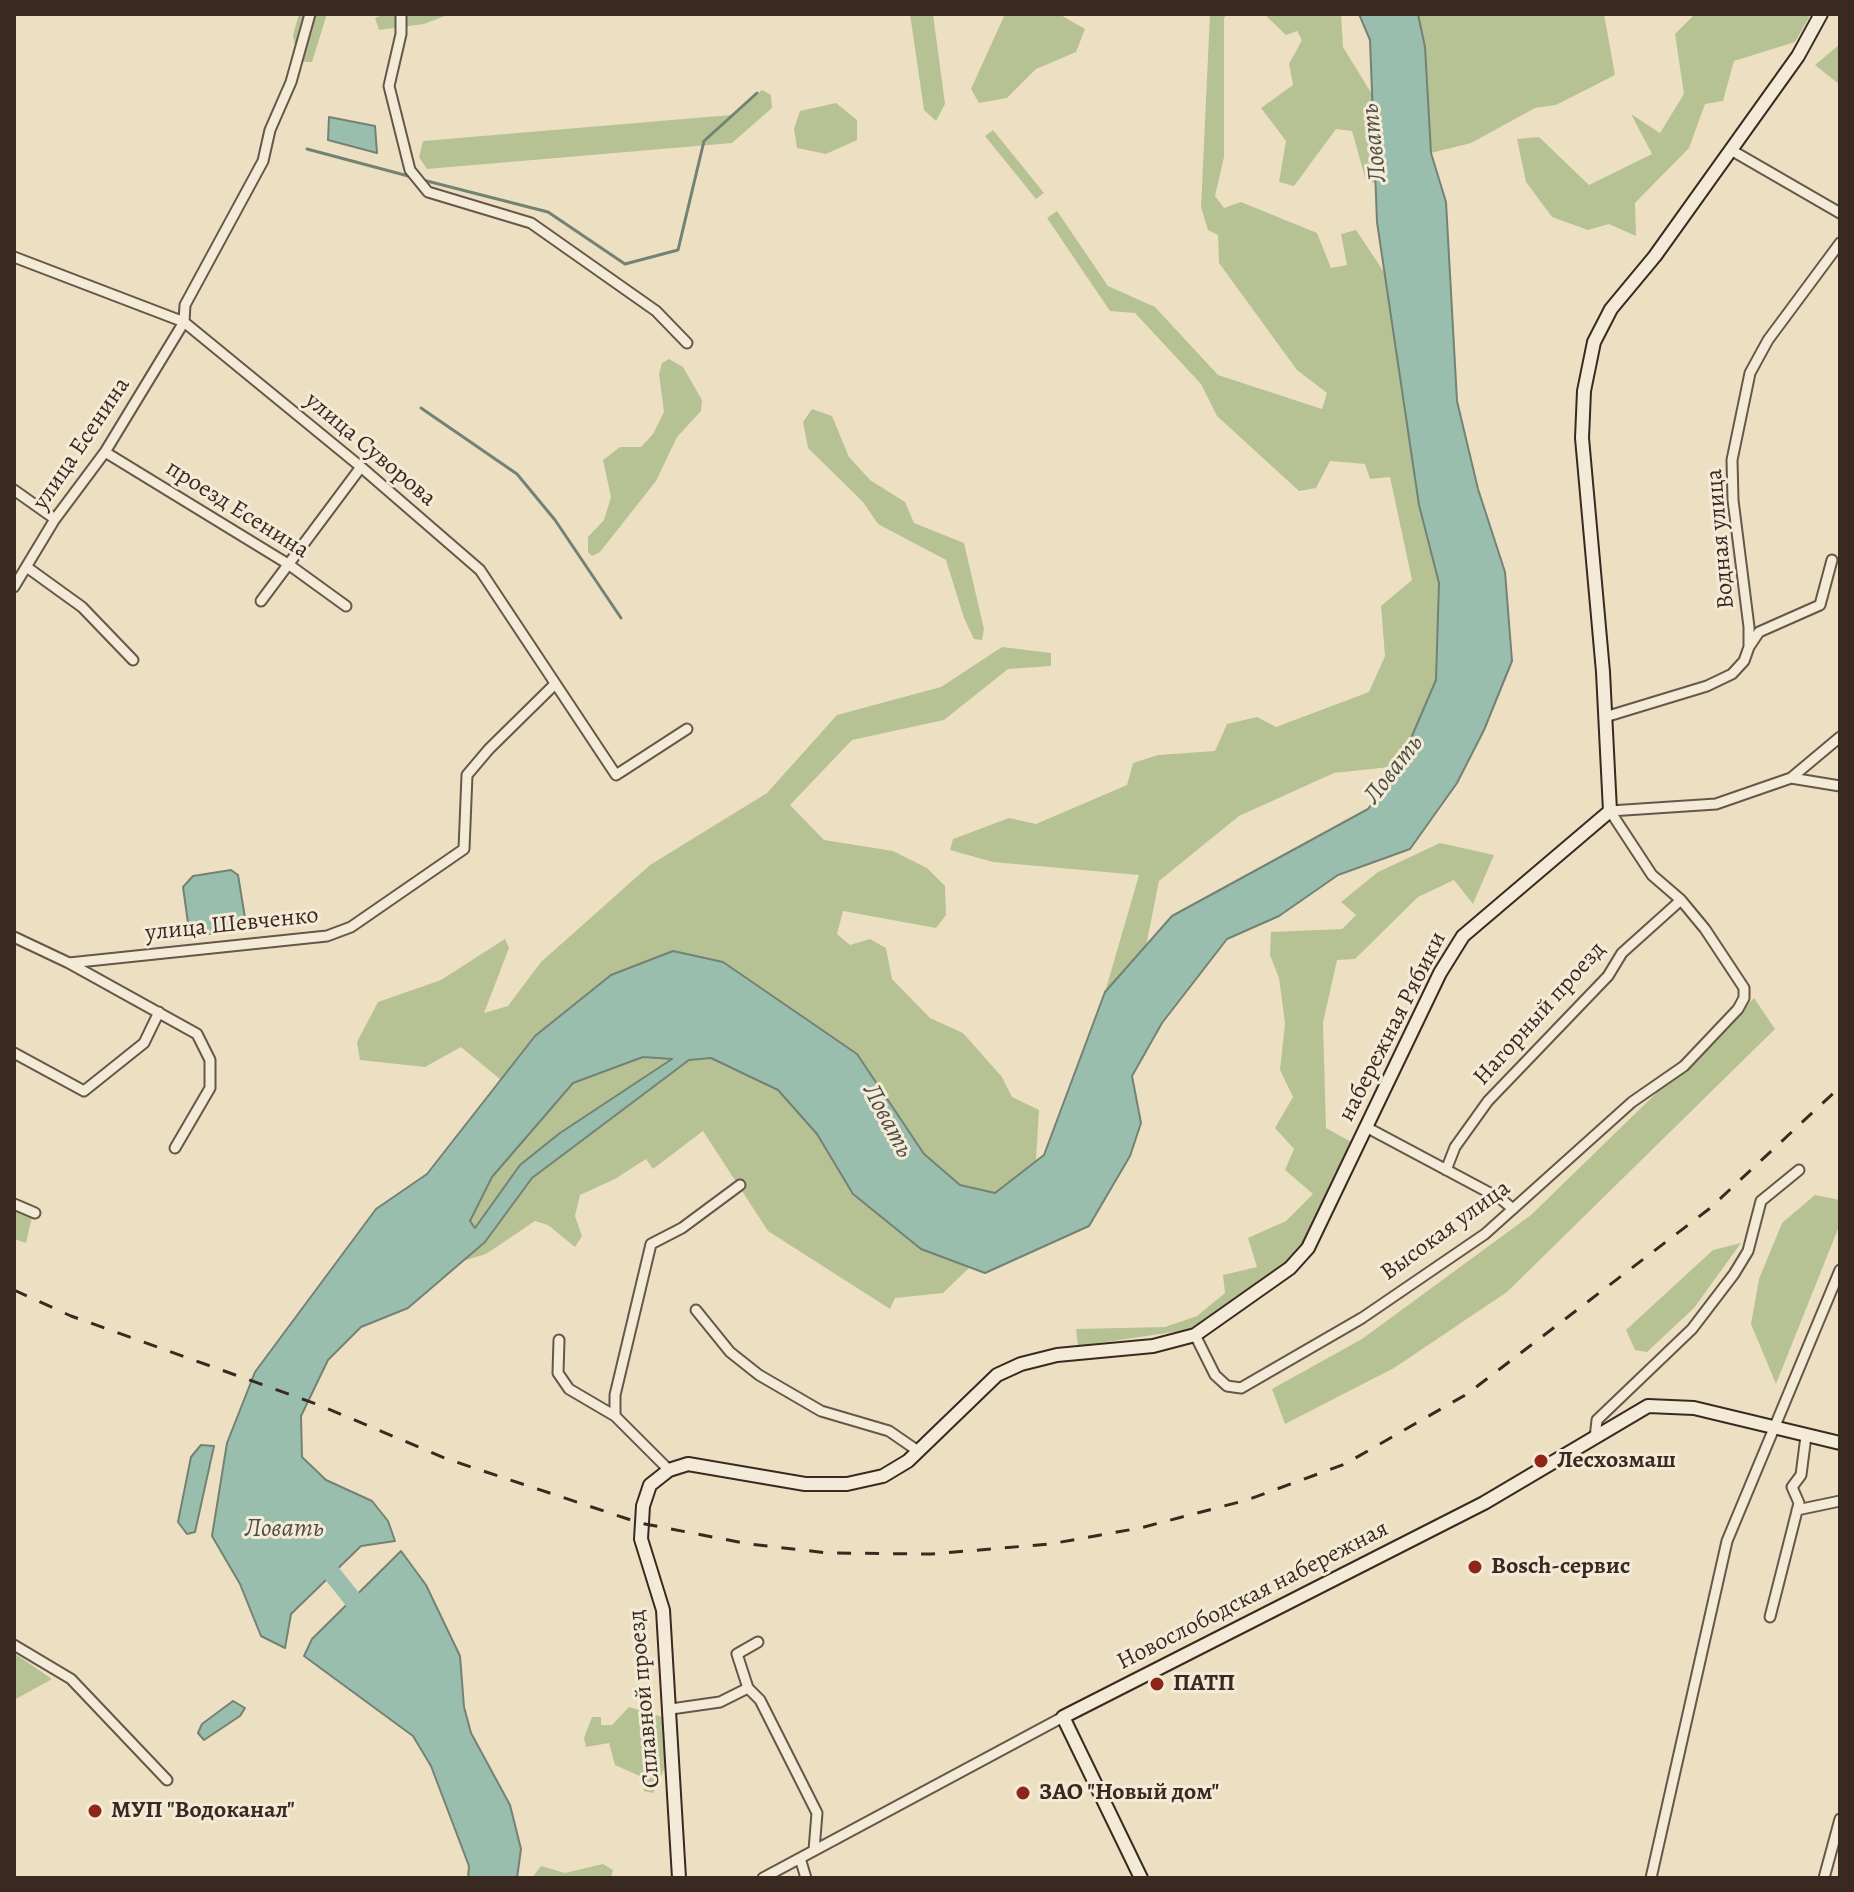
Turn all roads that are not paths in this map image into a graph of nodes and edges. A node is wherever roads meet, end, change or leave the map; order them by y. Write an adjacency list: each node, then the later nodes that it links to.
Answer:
1 (310, 14): 8 (street, улица Есенина)
2 (401, 14): 9 (street)
3 (1821, 14): 4 (street)
4 (1731, 150): 5 (street); 23 (street)
5 (1840, 213)
6 (1840, 243): 20 (street, Водная улица)
7 (14, 257): 8 (street, улица Суворова)
8 (184, 322): 10 (street, улица Есенина); 11 (street, улица Суворова)
9 (687, 343)
10 (105, 452): 13 (street, улица Есенина); 15 (street, проезд Есенина)
11 (361, 467): 15 (street); 22 (street, улица Суворова)
12 (14, 490): 13 (street)
13 (55, 519): 16 (street, улица Есенина)
14 (1832, 560): 20 (street)
15 (288, 564): 18 (street); 19 (street, проезд Есенина)
16 (28, 568): 17 (street, улица Есенина); 21 (street)
17 (14, 587)
18 (261, 601)
19 (346, 606)
20 (1749, 647): 23 (street)
21 (133, 660)
22 (554, 685): 24 (street, улица Суворова); 31 (street, улица Шевченко)
23 (1605, 717): 28 (street)
24 (687, 729)
25 (1840, 737): 26 (street)
26 (1791, 778): 27 (street); 28 (street)
27 (1840, 786)
28 (1610, 811): 29 (street); 34 (street, набережная Рябики)
29 (1681, 900): 36 (street, Нагорный проезд); 40 (street, Высокая улица)
30 (14, 937): 31 (street)
31 (69, 963): 32 (street)
32 (159, 1012): 33 (street); 35 (street)
33 (14, 1053)
34 (1366, 1127): 36 (street); 44 (street, набережная Рябики)
35 (175, 1148)
36 (1446, 1170): 40 (street)
37 (1799, 1170): 49 (street)
38 (740, 1185): 46 (street)
39 (14, 1204): 41 (street)
40 (1513, 1209): 44 (street, Высокая улица)
41 (35, 1213)
42 (1840, 1270): 47 (street)
43 (696, 1310): 51 (street)
44 (1195, 1335): 51 (street, набережная Рябики)
45 (559, 1340): 46 (street)
46 (615, 1416): 52 (street)
47 (1772, 1427): 48 (street, Новослободская набережная); 49 (street, Новослободская набережная); 69 (street)
48 (1806, 1436): 50 (street, Новослободская набережная); 54 (street)
49 (1595, 1438): 60 (street, Новослободская набережная)
50 (1840, 1443)
51 (918, 1451): 52 (street, набережная Рябики)
52 (669, 1470): 59 (street, Сплавной проезд)
53 (1840, 1501): 54 (street)
54 (1797, 1510): 55 (street)
55 (1770, 1617)
56 (758, 1642): 58 (street)
57 (14, 1645): 61 (street)
58 (748, 1688): 59 (street); 63 (street)
59 (671, 1709): 65 (street, Сплавной проезд)
60 (1063, 1717): 63 (street, Новослободская набережная); 68 (street)
61 (167, 1780)
62 (1840, 1819): 70 (street)
63 (814, 1850): 64 (street, Новослободская набережная)
64 (800, 1858): 66 (street, Новослободская набережная); 67 (street)
65 (679, 1878)
66 (763, 1878)
67 (806, 1878)
68 (1141, 1878)
69 (1651, 1878)
70 (1824, 1878)

